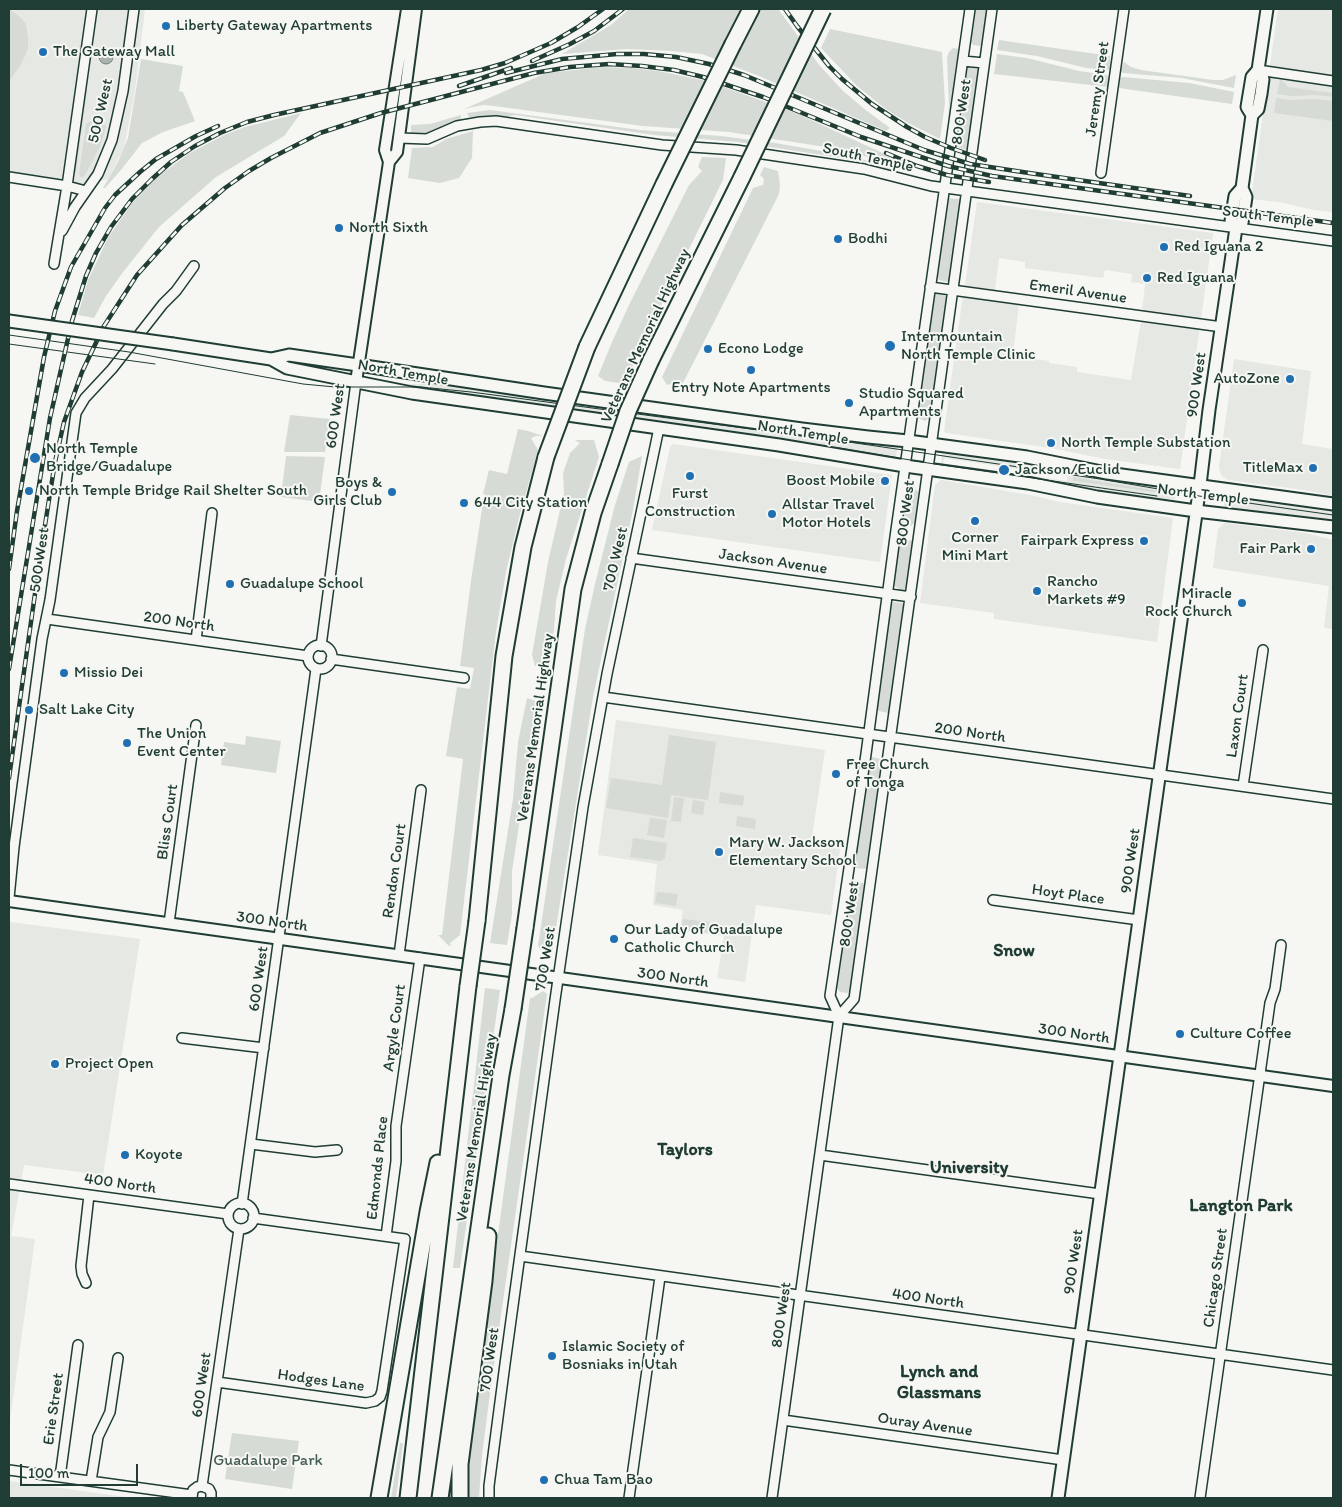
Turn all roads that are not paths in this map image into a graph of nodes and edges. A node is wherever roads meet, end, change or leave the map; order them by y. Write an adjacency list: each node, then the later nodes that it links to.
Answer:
1 (92, 9): 19 (street, 500 West)
2 (134, 9): 22 (street, 500 West)
3 (407, 9): 16 (street, 600 West)
4 (416, 9): 15 (street, 600 West)
5 (749, 9): 77 (highway, Veterans Memorial Highway, bridge)
6 (823, 9): 78 (highway, Veterans Memorial Highway, bridge)
7 (970, 9): 11 (street, 800 West)
8 (992, 9): 12 (street, 800 West)
9 (1124, 9): 17 (street, Jeremy Street)
10 (1267, 9): 13 (main road, 900 West)
11 (963, 61): 12 (street); 20 (street, 800 West)
12 (984, 63): 21 (street, 800 West)
13 (1258, 70): 14 (street); 23 (main road, 900 West)
14 (1333, 80)
15 (399, 138): 16 (street, 600 West); 20 (street, South Temple)
16 (389, 162): 33 (street, 600 West)
17 (1102, 173)
18 (9, 177): 19 (street)
19 (67, 186): 22 (street); 24 (street, 500 West)
20 (945, 188): 21 (street, South Temple); 28 (street, 800 West)
21 (966, 190): 23 (street, South Temple); 29 (street, 800 West)
22 (86, 191): 24 (street, 500 West)
23 (1236, 228): 25 (street, South Temple); 31 (main road, 900 West)
24 (59, 238): 26 (street, 500 West)
25 (1333, 241)
26 (54, 264)
27 (194, 266): 48 (street, 500 West)
28 (930, 287): 29 (street, Emeril Avenue); 36 (street, 800 West)
29 (953, 290): 31 (street, Emeril Avenue); 37 (street, 800 West)
30 (9, 321): 32 (main road, North Temple, bridge)
31 (1222, 327): 40 (main road, 900 West)
32 (271, 359): 33 (main road, North Temple); 34 (main road, North Temple)
33 (358, 365): 34 (street, 600 West); 36 (main road, North Temple)
34 (356, 382): 35 (main road, North Temple); 50 (street, 600 West)
35 (659, 428): 38 (main road, North Temple); 45 (street, 700 West)
36 (908, 441): 37 (main road, North Temple); 38 (street, 800 West)
37 (931, 444): 39 (street, 800 West); 40 (main road, North Temple)
38 (905, 466): 39 (main road, North Temple); 46 (street, 800 West)
39 (927, 469): 42 (main road, North Temple); 47 (street, 800 West)
40 (1200, 485): 41 (main road, North Temple); 42 (main road, 900 West)
41 (1333, 504)
42 (1196, 511): 44 (main road, North Temple); 60 (main road, 900 West)
43 (212, 513): 49 (street)
44 (1333, 526)
45 (631, 558): 46 (street, Jackson Avenue); 56 (street, 700 West)
46 (887, 593): 47 (street, Jackson Avenue); 58 (street, 800 West)
47 (911, 597): 59 (street, 800 West)
48 (47, 619): 49 (street, 200 North); 64 (street, 500 West)
49 (196, 640): 52 (street, 200 North)
50 (320, 646): 52 (street); 53 (street)
51 (1263, 650): 61 (street, Laxon Court)
52 (308, 656): 54 (street)
53 (331, 659): 54 (street); 55 (street)
54 (316, 669): 68 (street, 600 West)
55 (464, 678)
56 (603, 697): 58 (street, 200 North); 72 (street, 700 West)
57 (196, 725): 67 (street, Bliss Court)
58 (869, 734): 59 (street, 200 North); 73 (street, 800 West)
59 (890, 737): 60 (street, 200 North); 73 (street, 800 West)
60 (1159, 775): 61 (street, 200 North); 66 (main road, 900 West)
61 (1243, 786): 63 (street, 200 North)
62 (421, 790): 70 (street, Rendon Court)
63 (1333, 799)
64 (9, 900): 67 (street, 300 North)
65 (993, 900): 66 (street, Hoyt Place)
66 (1139, 920): 76 (main road, 900 West)
67 (169, 923): 68 (street, 300 North)
68 (279, 938): 70 (street, 300 North); 75 (street, 600 West)
69 (1281, 945): 79 (street, Chicago Street)
70 (399, 955): 71 (street, 300 North)
71 (420, 958): 72 (street, 300 North); 81 (street, Argyle Court)
72 (559, 977): 73 (street, 300 North); 93 (street, 700 West)
73 (839, 1016): 76 (street, 300 North); 84 (street, 800 West)
74 (182, 1038): 75 (street)
75 (264, 1048): 82 (street, 600 West)
76 (1120, 1056): 79 (street, 300 North); 86 (main road, 900 West)
77 (458, 1064): 111 (highway); 112 (highway, Veterans Memorial Highway)
78 (501, 1075): 113 (highway, Veterans Memorial Highway); 114 (highway)
79 (1260, 1075): 80 (street, 300 North); 99 (street, Chicago Street)
80 (1333, 1086)
81 (400, 1102): 92 (street, Edmonds Place)
82 (251, 1144): 83 (street); 88 (street, 600 West)
83 (337, 1150)
84 (820, 1155): 86 (street); 96 (street, 800 West)
85 (9, 1184): 87 (street, 400 North)
86 (1100, 1194): 97 (main road, 900 West)
87 (89, 1195): 89 (street, 400 North); 95 (street)
88 (242, 1204): 89 (street); 90 (street)
89 (228, 1214): 91 (street)
90 (253, 1218): 91 (street); 92 (street)
91 (238, 1229): 102 (street, 600 West)
92 (386, 1236): 102 (street, Hodges Lane)
93 (520, 1256): 94 (street, 400 North); 115 (street, 700 West)
94 (660, 1277): 96 (street, 400 North); 116 (street)
95 (86, 1283)
96 (800, 1296): 97 (street, 400 North); 103 (street, 800 West)
97 (1080, 1335): 99 (street, 400 North); 104 (main road, 900 West)
98 (78, 1345): 106 (street, Erie Street)
99 (1220, 1354): 101 (street, 400 North); 119 (street, Chicago Street)
100 (118, 1358): 107 (street)
101 (1333, 1370)
102 (217, 1382): 108 (street, 600 West)
103 (783, 1420): 104 (street, Ouray Avenue); 117 (street, 800 West)
104 (1063, 1460): 118 (main road, 900 West)
105 (9, 1470): 106 (street)
106 (60, 1477): 107 (street)
107 (91, 1481): 109 (street)
108 (202, 1486): 109 (street); 110 (street)
109 (192, 1497)
110 (212, 1498)
111 (379, 1498)
112 (408, 1498)
113 (440, 1498)
114 (460, 1498)
115 (489, 1498)
116 (629, 1498)
117 (772, 1498)
118 (1058, 1498)
119 (1200, 1498)

